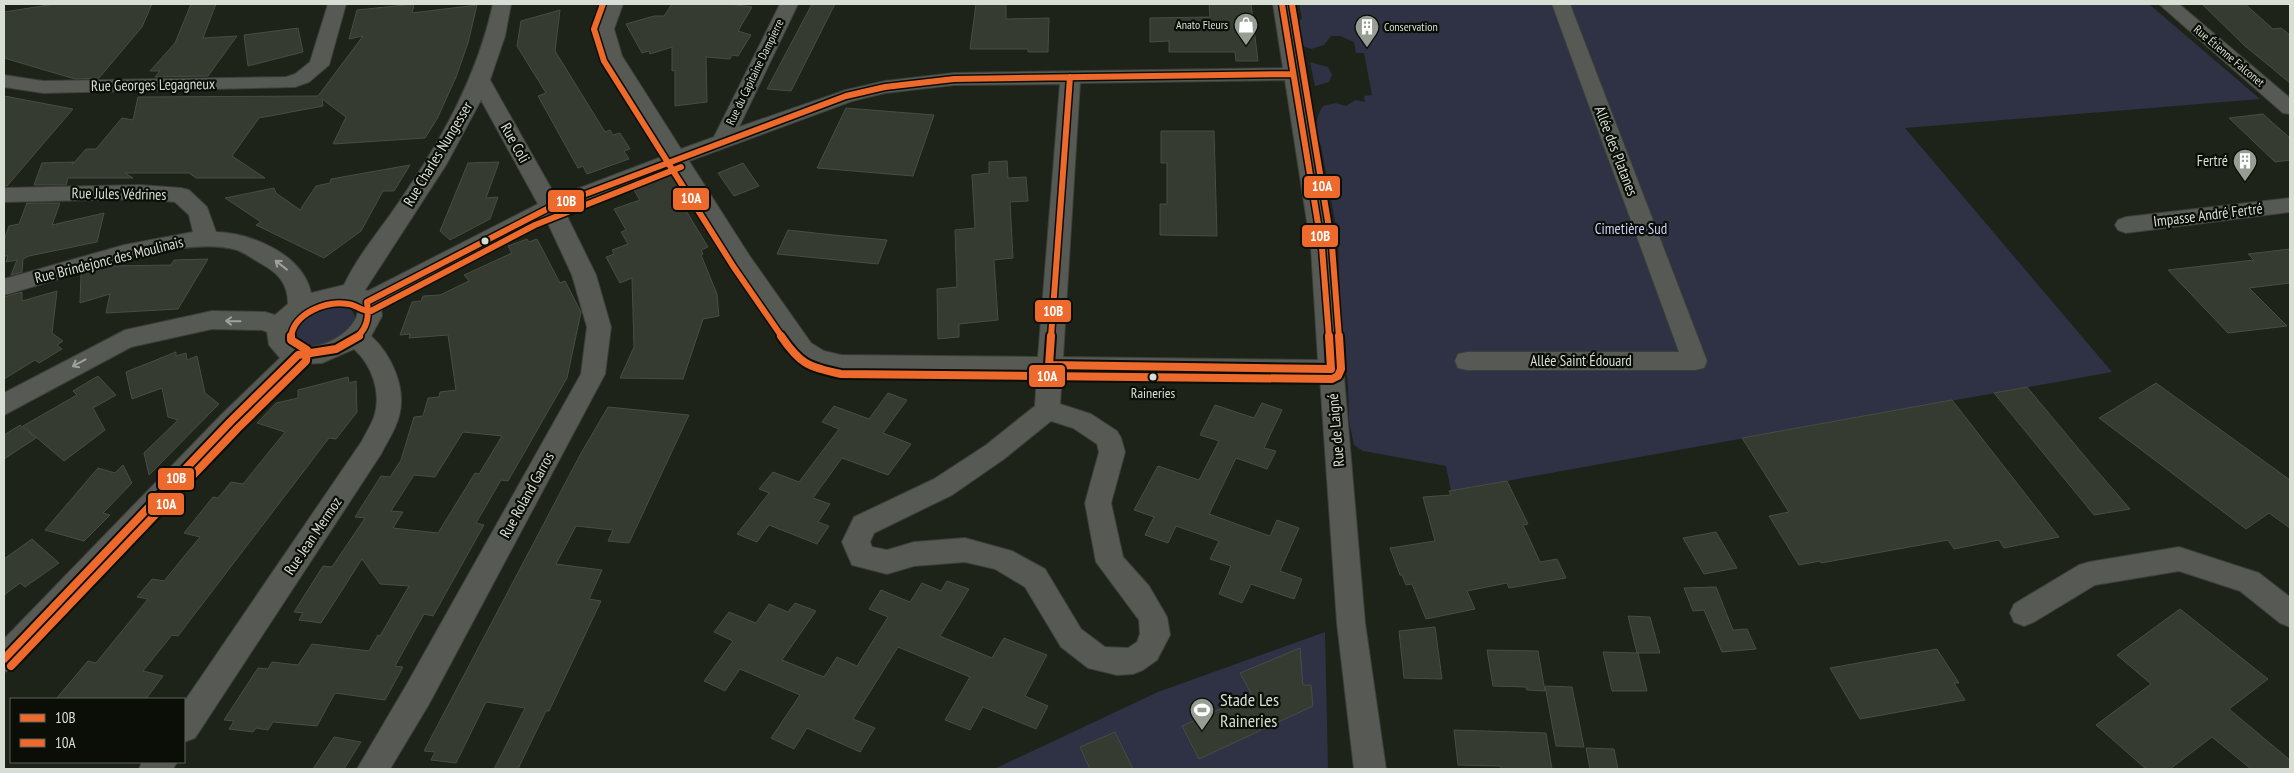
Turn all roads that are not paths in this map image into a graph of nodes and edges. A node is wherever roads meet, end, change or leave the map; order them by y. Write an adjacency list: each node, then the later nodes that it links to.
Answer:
1 (337, 4): 11 (street, Rue Georges Legagneux)
2 (502, 4): 10 (street, Rue Charles Nungesser)
3 (614, 4): 14 (street)
4 (789, 4): 13 (street, Rue du Capitaine Dampierre)
5 (1282, 4): 8 (street, Rue de Laigné)
6 (1561, 4): 26 (street, Allée des Platanes)
7 (2168, 4): 12 (street, Rue Étienne Falconet)
8 (1294, 74): 9 (street); 29 (street, Rue de Laigné)
9 (1070, 77): 13 (street); 28 (street)
10 (480, 80): 17 (street, Rue Coli); 21 (street, Rue Charles Nungesser)
11 (4, 81)
12 (2290, 108)
13 (722, 141): 14 (street)
14 (677, 158): 17 (street); 28 (street)
15 (4, 195): 19 (street, Rue Jules Védrines)
16 (2290, 205): 18 (street, Impasse André Fertré)
17 (551, 207): 21 (street); 38 (street, Rue Roland Garros)
18 (2126, 225)
19 (205, 240): 20 (street, Rue Brindejonc des Moulinais); 22 (street, Rue Brindejonc des Moulinais, one-way to 19)
20 (4, 287)
21 (359, 298): 22 (street); 24 (street)
22 (300, 306): 23 (street)
23 (280, 328): 25 (street); 30 (street, one-way to 30)
24 (356, 337): 25 (street); 37 (street, Rue Jean Mermoz)
25 (298, 355): 34 (street)
26 (1695, 361): 27 (street, Allée Saint Édouard)
27 (1467, 362)
28 (1049, 365): 29 (street); 31 (street)
29 (1331, 369): 39 (street, Rue de Laigné)
30 (4, 406)
31 (1047, 410): 31 (street)
32 (2024, 613): 33 (street)
33 (2290, 614)
34 (32, 630): 35 (street); 36 (street)
35 (4, 644)
36 (4, 659)
37 (185, 727)
38 (373, 769)
39 (1370, 769)

